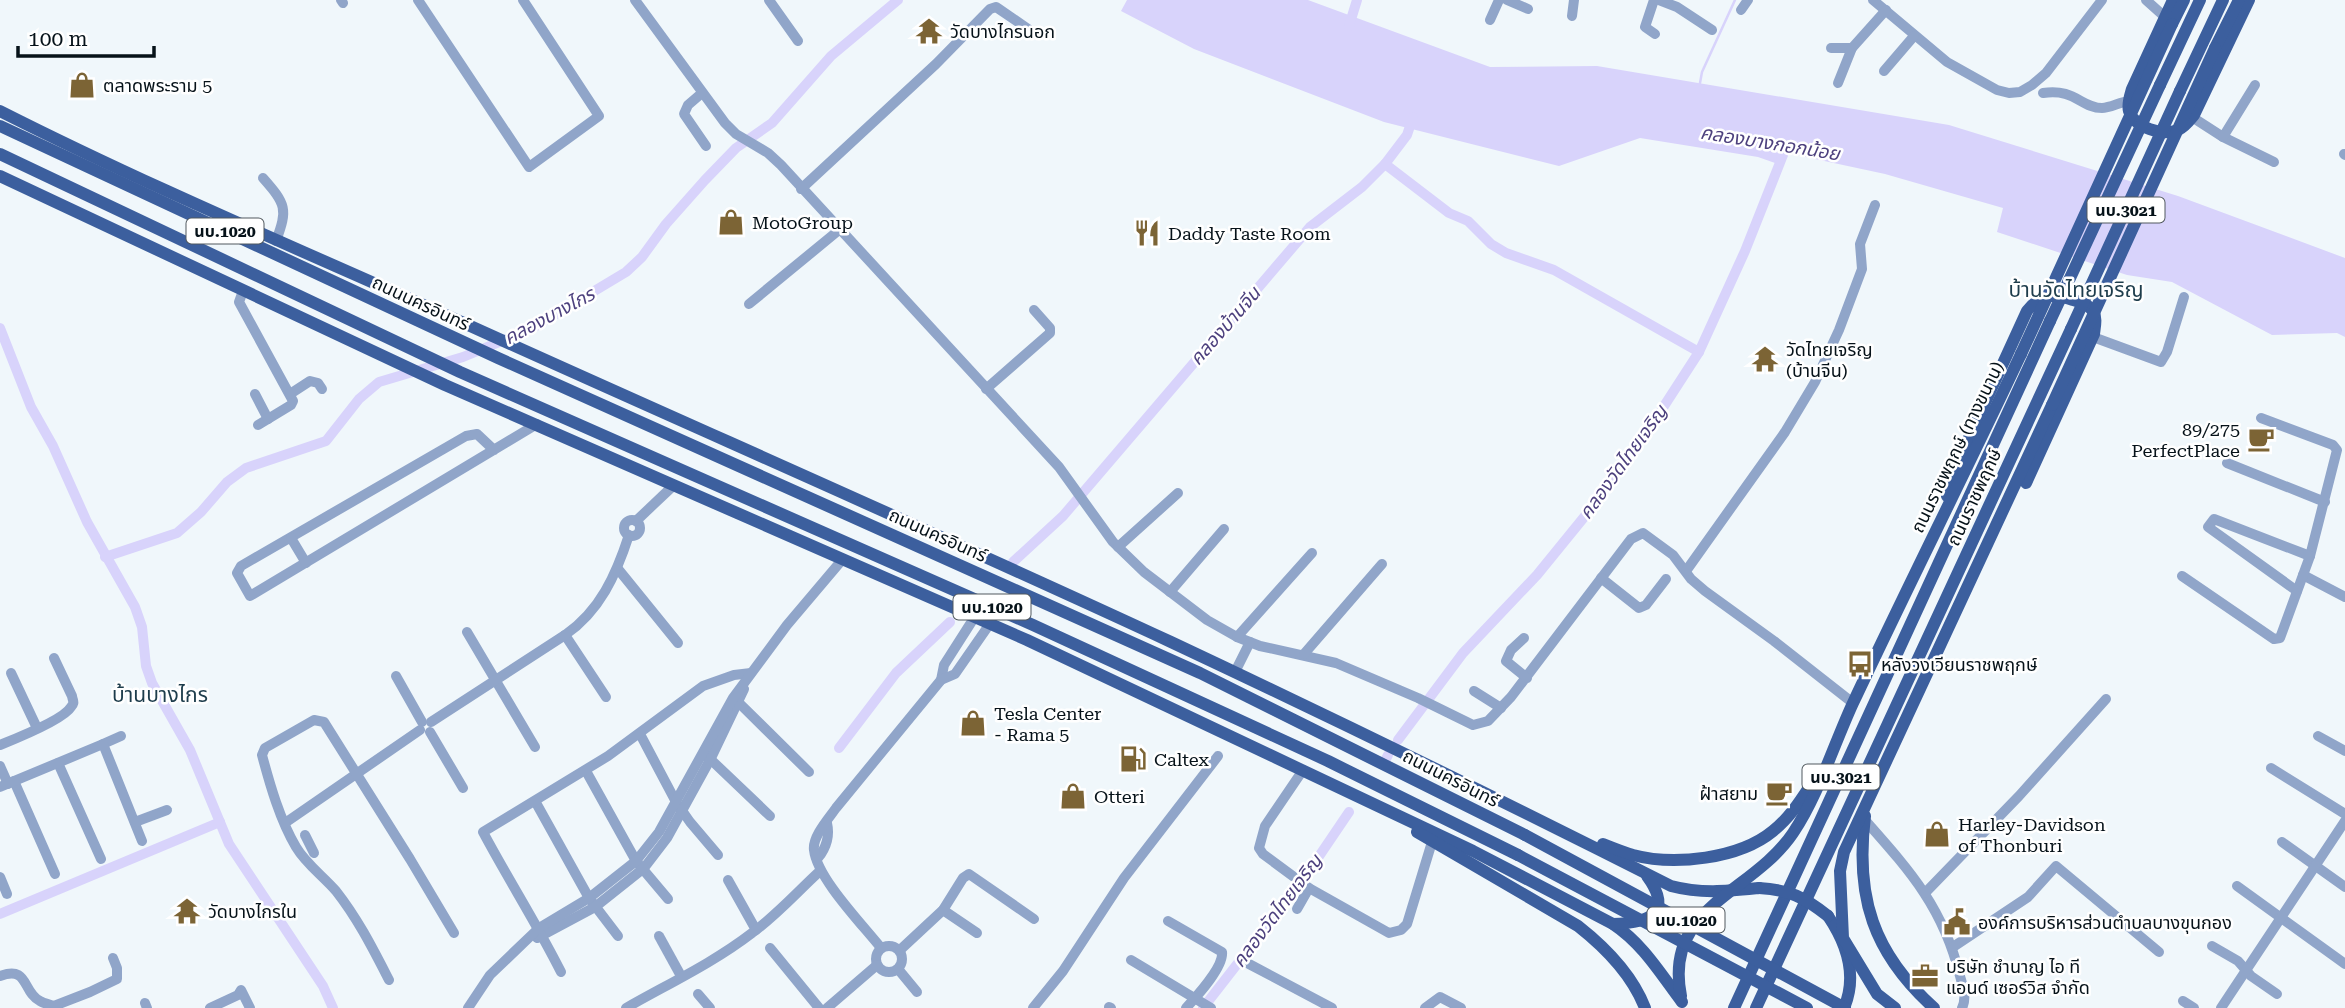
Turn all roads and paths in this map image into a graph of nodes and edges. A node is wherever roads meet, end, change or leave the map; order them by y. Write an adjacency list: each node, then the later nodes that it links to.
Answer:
1 (418, 0): 2 (street)
2 (523, 0)
3 (635, 0): 35 (street)
4 (769, 0): 29 (street)
5 (1499, 0): 23 (street)
6 (1507, 0): 19 (street)
7 (1574, 0): 22 (street)
8 (1656, 0): 25 (street); 27 (street)
9 (1748, 0): 20 (street)
10 (1873, 0): 21 (street)
11 (2102, 0): 28 (street)
12 (2146, 0): 24 (street)
13 (2173, 0): 24 (main road)
14 (2184, 0): 24 (main road, ถนนราชพฤกษ์ (ทางขนาน) / นบ.3021)
15 (2200, 0): 219 (main road, ถนนราชพฤกษ์ / นบ.3021, bridge)
16 (2223, 0): 220 (main road, ถนนราชพฤกษ์ / นบ.3021, bridge)
17 (2239, 0): 68 (main road, นบ.3021, bridge)
18 (2249, 0): 39 (main road)
19 (1528, 9)
20 (1741, 10)
21 (1886, 10): 28 (street); 31 (street)
22 (1572, 16)
23 (1490, 20)
24 (2168, 21): 37 (main road); 69 (main road, ถนนราชพฤกษ์ (ทางขนาน) / นบ.3021, bridge)
25 (1712, 30)
26 (1034, 33): 47 (street)
27 (1655, 34)
28 (1914, 36): 32 (street)
29 (798, 41)
30 (1831, 48): 31 (street)
31 (1852, 48): 33 (street)
32 (1884, 71)
33 (1838, 83)
34 (2255, 85): 41 (street)
35 (702, 93): 42 (street); 47 (street)
36 (2043, 93): 37 (street)
37 (2129, 101): 39 (main road)
38 (0, 111): 50 (main road, ถนนนครอินทร์ / นบ.1020)
39 (2192, 117): 41 (street)
40 (0, 126): 87 (main road, ถนนนครอินทร์ / นบ.1020)
41 (2224, 137): 44 (street)
42 (706, 146)
43 (0, 154): 99 (main road, นบ.1020)
44 (2274, 162)
45 (0, 176): 51 (main road, นบ.1020)
46 (263, 178): 50 (street)
47 (801, 189): 49 (street)
48 (1875, 205): 78 (street)
49 (839, 230): 53 (street); 56 (street)
50 (276, 241): 94 (main road, ถนนนครอินทร์ / นบ.1020)
51 (243, 291): 59 (street); 61 (main road, นบ.1020)
52 (2184, 298): 55 (street)
53 (749, 304)
54 (1034, 310): 56 (street)
55 (2093, 337): 68 (main road); 69 (main road)
56 (986, 388): 71 (street)
57 (322, 389): 59 (street)
58 (255, 394): 59 (street)
59 (290, 394)
60 (2261, 418): 66 (street)
61 (537, 424): 62 (street); 64 (main road, นบ.1020)
62 (494, 450): 70 (street); 75 (street)
63 (2227, 463): 66 (street)
64 (674, 485): 74 (main road, นบ.1020); 77 (street)
65 (1178, 493): 71 (street)
66 (2325, 502): 73 (street)
67 (1224, 529): 84 (street)
68 (1993, 535): 135 (main road, นบ.3021)
69 (1934, 536): 111 (main road, ถนนราชพฤกษ์ (ทางขนาน) / นบ.3021)
70 (290, 538): 75 (street); 75 (street)
71 (1118, 547): 84 (street)
72 (1311, 553): 91 (street)
73 (2309, 556): 80 (street); 83 (street)
74 (842, 560): 86 (main road, นบ.1020); 102 (street)
75 (306, 563)
76 (1382, 564): 97 (street)
77 (618, 569): 90 (street); 96 (street)
78 (1686, 571): 81 (street); 111 (street)
79 (2182, 576): 83 (street)
80 (2305, 576): 83 (street); 85 (street)
81 (1601, 578): 82 (street); 104 (street)
82 (1666, 579)
83 (2297, 591)
84 (1170, 592): 91 (street)
85 (2345, 597)
86 (974, 618): 88 (main road, นบ.1020); 106 (street)
87 (1088, 621): 94 (main road); 222 (main road, ถนนนครอินทร์ / นบ.1020, bridge)
88 (989, 625): 93 (main road, นบ.1020); 106 (street)
89 (467, 632): 105 (street)
90 (565, 635): 105 (street); 108 (street)
91 (1237, 637): 95 (street)
92 (1524, 638): 104 (street)
93 (1027, 640): 99 (main road); 128 (main road, นบ.1020)
94 (1167, 640): 100 (main road, ถนนนครอินทร์ / นบ.1020)
95 (1250, 642): 97 (street); 100 (street)
96 (678, 643)
97 (1304, 654): 112 (street)
98 (54, 658): 114 (street)
99 (1134, 671): 221 (main road, นบ.1020, bridge)
100 (1235, 672): 145 (main road, ถนนนครอินทร์ / นบ.1020)
101 (11, 673): 114 (street)
102 (751, 674): 110 (street); 115 (street)
103 (396, 676): 113 (street)
104 (1527, 678): 112 (street)
105 (495, 680): 113 (street); 120 (street)
106 (941, 680): 155 (street)
107 (1474, 691): 112 (street)
108 (606, 697)
109 (2106, 699): 164 (street)
110 (736, 700): 122 (street); 130 (street)
111 (1853, 703): 125 (main road, ถนนราชพฤกษ์ (ทางขนาน) / นบ.3021)
112 (1501, 708)
113 (426, 726): 131 (street); 133 (street)
114 (37, 728): 119 (street)
115 (640, 734): 129 (street); 137 (street)
116 (121, 736): 118 (street)
117 (2319, 736): 121 (street)
118 (103, 744): 124 (street); 143 (street)
119 (0, 746)
120 (535, 747)
121 (2345, 751)
122 (706, 755): 137 (street); 140 (street)
123 (1218, 756): 212 (street)
124 (58, 763): 132 (street); 152 (street)
125 (1826, 764): 145 (main road); 163 (main road, ถนนราชพฤกษ์ (ทางขนาน) / นบ.3021)
126 (0, 766): 132 (street)
127 (2271, 768): 139 (street)
128 (1303, 770): 136 (main road, นบ.1020); 161 (street)
129 (586, 771): 134 (street); 153 (street)
130 (809, 772)
131 (357, 774): 144 (street); 144 (street); 176 (street)
132 (7, 784): 157 (street)
133 (463, 788)
134 (535, 801): 167 (street); 175 (street)
135 (1867, 802): 141 (main road); 180 (main road, นบ.3021)
136 (1369, 803): 148 (main road); 173 (main road, นบ.1020)
137 (679, 806): 151 (street); 153 (street)
138 (167, 810): 143 (street)
139 (2345, 814)
140 (770, 816)
141 (1864, 819): 164 (street); 224 (main road)
142 (2345, 821): 154 (street)
143 (135, 822): 147 (street)
144 (285, 823): 150 (street)
145 (1565, 833): 156 (main road, ถนนนครอินทร์ / นบ.1020)
146 (305, 835): 150 (street)
147 (142, 841)
148 (1432, 842): 161 (street); 218 (main road)
149 (2282, 842): 154 (street)
150 (314, 853): 197 (street)
151 (718, 855)
152 (101, 859)
153 (640, 864): 166 (street); 167 (street)
154 (2315, 865): 162 (street); 170 (street)
155 (820, 871): 174 (street); 184 (street)
156 (1645, 873): 163 (main road, ถนนนครอินทร์ / นบ.1020); 173 (main road)
157 (55, 874)
158 (0, 877): 165 (street)
159 (728, 880): 174 (street)
160 (2237, 886): 170 (street)
161 (1307, 887): 168 (street)
162 (2345, 887)
163 (1734, 890): 180 (main road, ถนนนครอินทร์, bridge); 203 (main road, ถนนราชพฤกษ์ (ทางขนาน))
164 (1925, 893): 182 (street)
165 (7, 894)
166 (668, 899)
167 (592, 902): 175 (street); 178 (street)
168 (1297, 909)
169 (943, 910): 171 (street); 177 (street); 185 (street)
170 (2282, 918): 190 (street); 193 (street)
171 (1034, 919)
172 (1168, 921): 201 (street)
173 (1613, 924): 203 (main road, นบ.1020)
174 (756, 930): 196 (street)
175 (541, 932): 194 (street); 207 (street)
176 (454, 933)
177 (977, 933)
178 (618, 936)
179 (659, 936): 196 (street)
180 (1843, 938): 222 (main road); 223 (main road)
181 (2212, 946): 193 (street)
182 (1953, 947): 186 (street); 225 (street)
183 (770, 948): 210 (street)
184 (881, 948): 185 (street); 191 (street)
185 (900, 950): 192 (street)
186 (2159, 952)
187 (113, 958): 204 (street)
188 (1131, 960): 201 (street)
189 (1249, 964): 215 (street)
190 (2345, 964)
191 (877, 965): 192 (street); 211 (street)
192 (898, 969): 198 (street)
193 (2247, 970): 200 (street); 227 (street)
194 (561, 972)
195 (0, 976): 204 (street)
196 (681, 976): 208 (street)
197 (389, 980)
198 (917, 992)
199 (698, 994): 209 (street)
200 (2277, 994)
201 (1197, 1000): 213 (street); 214 (street)
202 (2183, 1001): 226 (street)
203 (1683, 1006)
204 (55, 1007)
205 (209, 1008): 206 (street)
206 (250, 1008)
207 (468, 1008)
208 (626, 1008)
209 (710, 1008)
210 (819, 1008)
211 (827, 1008)
212 (1032, 1008)
213 (1186, 1008)
214 (1211, 1008)
215 (1332, 1008)
216 (1425, 1008): 217 (street)
217 (1461, 1008)
218 (1644, 1008)
219 (1734, 1008)
220 (1756, 1008)
221 (1807, 1008)
222 (1844, 1008)
223 (1895, 1008)
224 (1934, 1008)
225 (1962, 1008)
226 (2194, 1008)
227 (2221, 1008)

